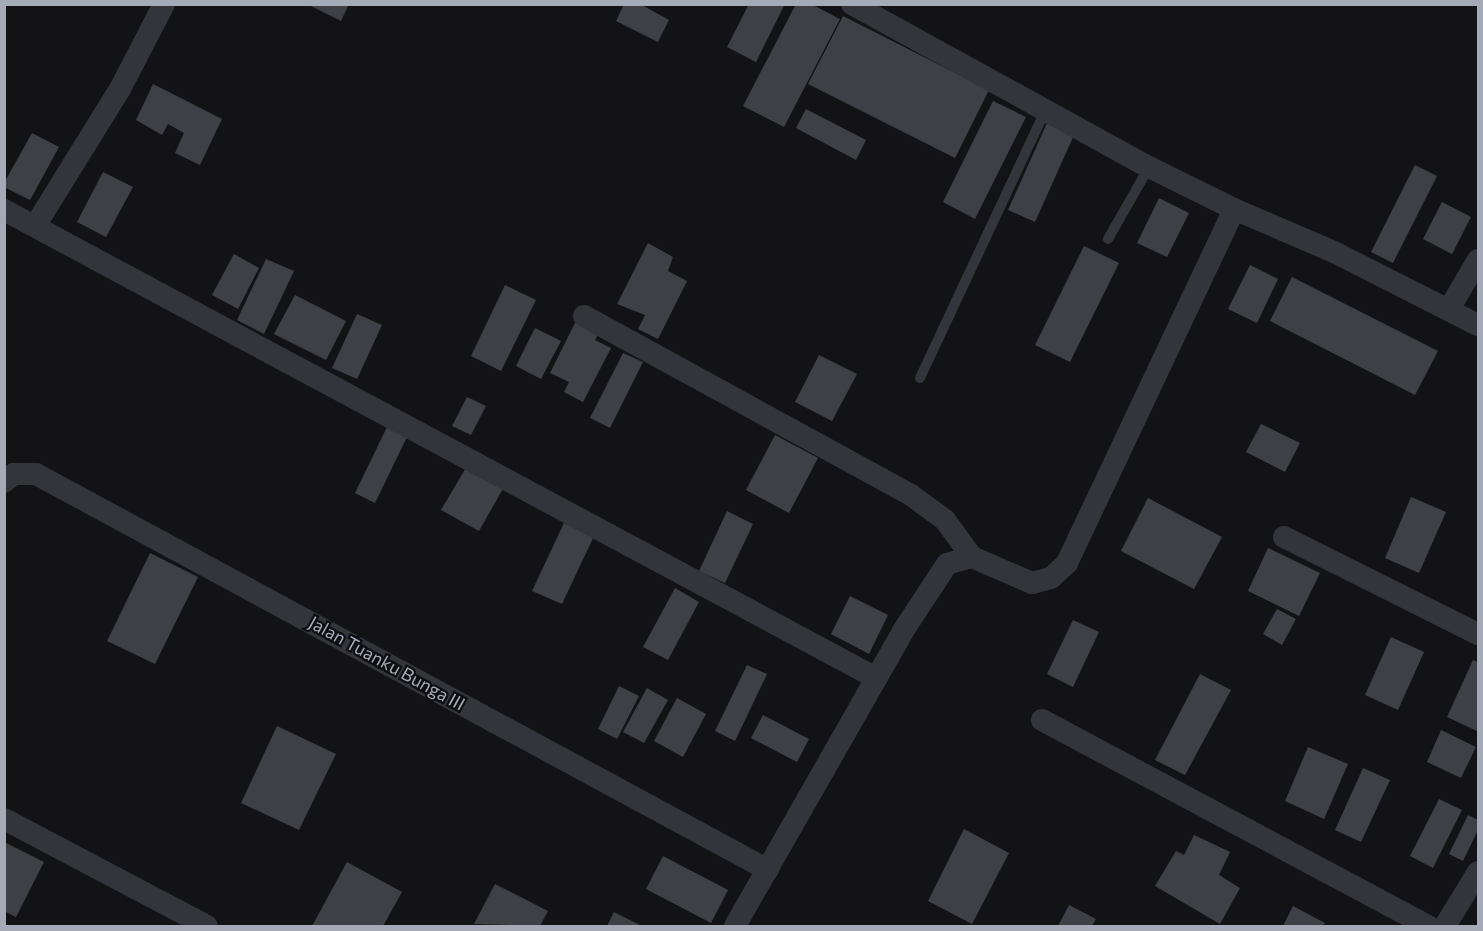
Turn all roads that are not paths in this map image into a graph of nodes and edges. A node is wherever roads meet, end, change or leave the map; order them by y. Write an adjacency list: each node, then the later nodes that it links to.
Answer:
1 (164, 4): 7 (street)
2 (852, 4): 3 (street)
3 (1045, 111): 4 (street); 13 (lane)
4 (1149, 167): 5 (street); 8 (lane)
5 (1234, 209): 10 (street); 16 (street)
6 (4, 210): 7 (street)
7 (35, 226): 18 (street)
8 (1108, 240)
9 (1479, 260): 10 (street)
10 (1449, 309): 12 (street)
11 (584, 316): 16 (street)
12 (1479, 325)
13 (920, 378)
14 (4, 482): 21 (street, Jalan Tuanku Bunga III)
15 (1284, 537): 17 (street)
16 (972, 557): 18 (street)
17 (1479, 634)
18 (876, 678): 21 (street)
19 (1042, 720): 25 (street)
20 (4, 819): 23 (street)
21 (768, 870): 24 (street)
22 (1479, 872): 26 (street)
23 (207, 927)
24 (735, 927)
25 (1428, 927)
26 (1445, 927)

